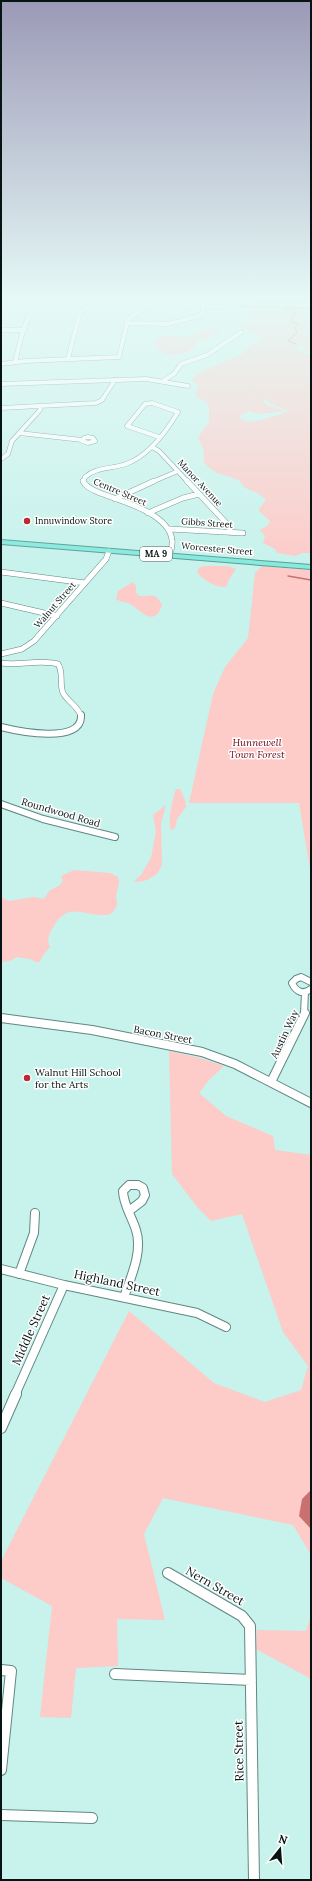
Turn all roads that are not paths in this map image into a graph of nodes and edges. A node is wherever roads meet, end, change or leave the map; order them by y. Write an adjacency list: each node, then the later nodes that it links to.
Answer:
1 (110, 387): 2 (street)
2 (40, 406): 3 (street); 4 (street)
3 (1, 408)
4 (19, 433): 6 (street); 8 (street)
5 (160, 437): 5 (street, Centre Street); 7 (street, Centre Street)
6 (82, 440)
7 (152, 447): 9 (street, Manor Avenue); 11 (street, Centre Street)
8 (1, 459)
9 (178, 471): 10 (street, Manor Avenue); 11 (street)
10 (199, 494): 12 (street); 14 (street, Manor Avenue)
11 (115, 499): 12 (street, Centre Street)
12 (148, 513): 13 (street, Centre Street)
13 (170, 529): 14 (street, Gibbs Street); 19 (street)
14 (231, 533): 15 (street, Gibbs Street)
15 (243, 533)
16 (1, 538): 19 (highway, Worcester Street / MA 9)
17 (1, 542): 18 (highway, Worcester Street / MA 9)
18 (109, 551): 21 (highway, Worcester Street / MA 9); 23 (street, Walnut Street)
19 (172, 552): 20 (highway, Worcester Street / MA 9)
20 (311, 563)
21 (311, 567)
22 (1, 572): 23 (street)
23 (85, 583): 25 (street, Walnut Street)
24 (1, 603): 25 (street)
25 (57, 616): 26 (street, Walnut Street)
26 (1, 654)
27 (1, 663): 28 (street)
28 (1, 727)
29 (1, 804): 30 (street, Roundwood Road)
30 (115, 837)
31 (311, 982): 32 (street, Austin Way)
32 (308, 990): 34 (street, Austin Way)
33 (1, 1018): 34 (street, Bacon Street)
34 (271, 1082): 35 (street, Bacon Street)
35 (311, 1103)
36 (129, 1211): 41 (street)
37 (35, 1213): 39 (street)
38 (1, 1269): 39 (street, Highland Street)
39 (19, 1274): 40 (street, Highland Street)
40 (64, 1285): 41 (street, Highland Street); 43 (street, Middle Street)
41 (124, 1297): 42 (street, Highland Street)
42 (226, 1327)
43 (1, 1428)
44 (168, 1573): 45 (street, Nern Street)
45 (248, 1623): 48 (street, Rice Street)
46 (6, 1670): 49 (street)
47 (115, 1674): 48 (street)
48 (251, 1680): 52 (street, Rice Street)
49 (1, 1770)
50 (1, 1815): 51 (street)
51 (92, 1818)
52 (254, 1880)

